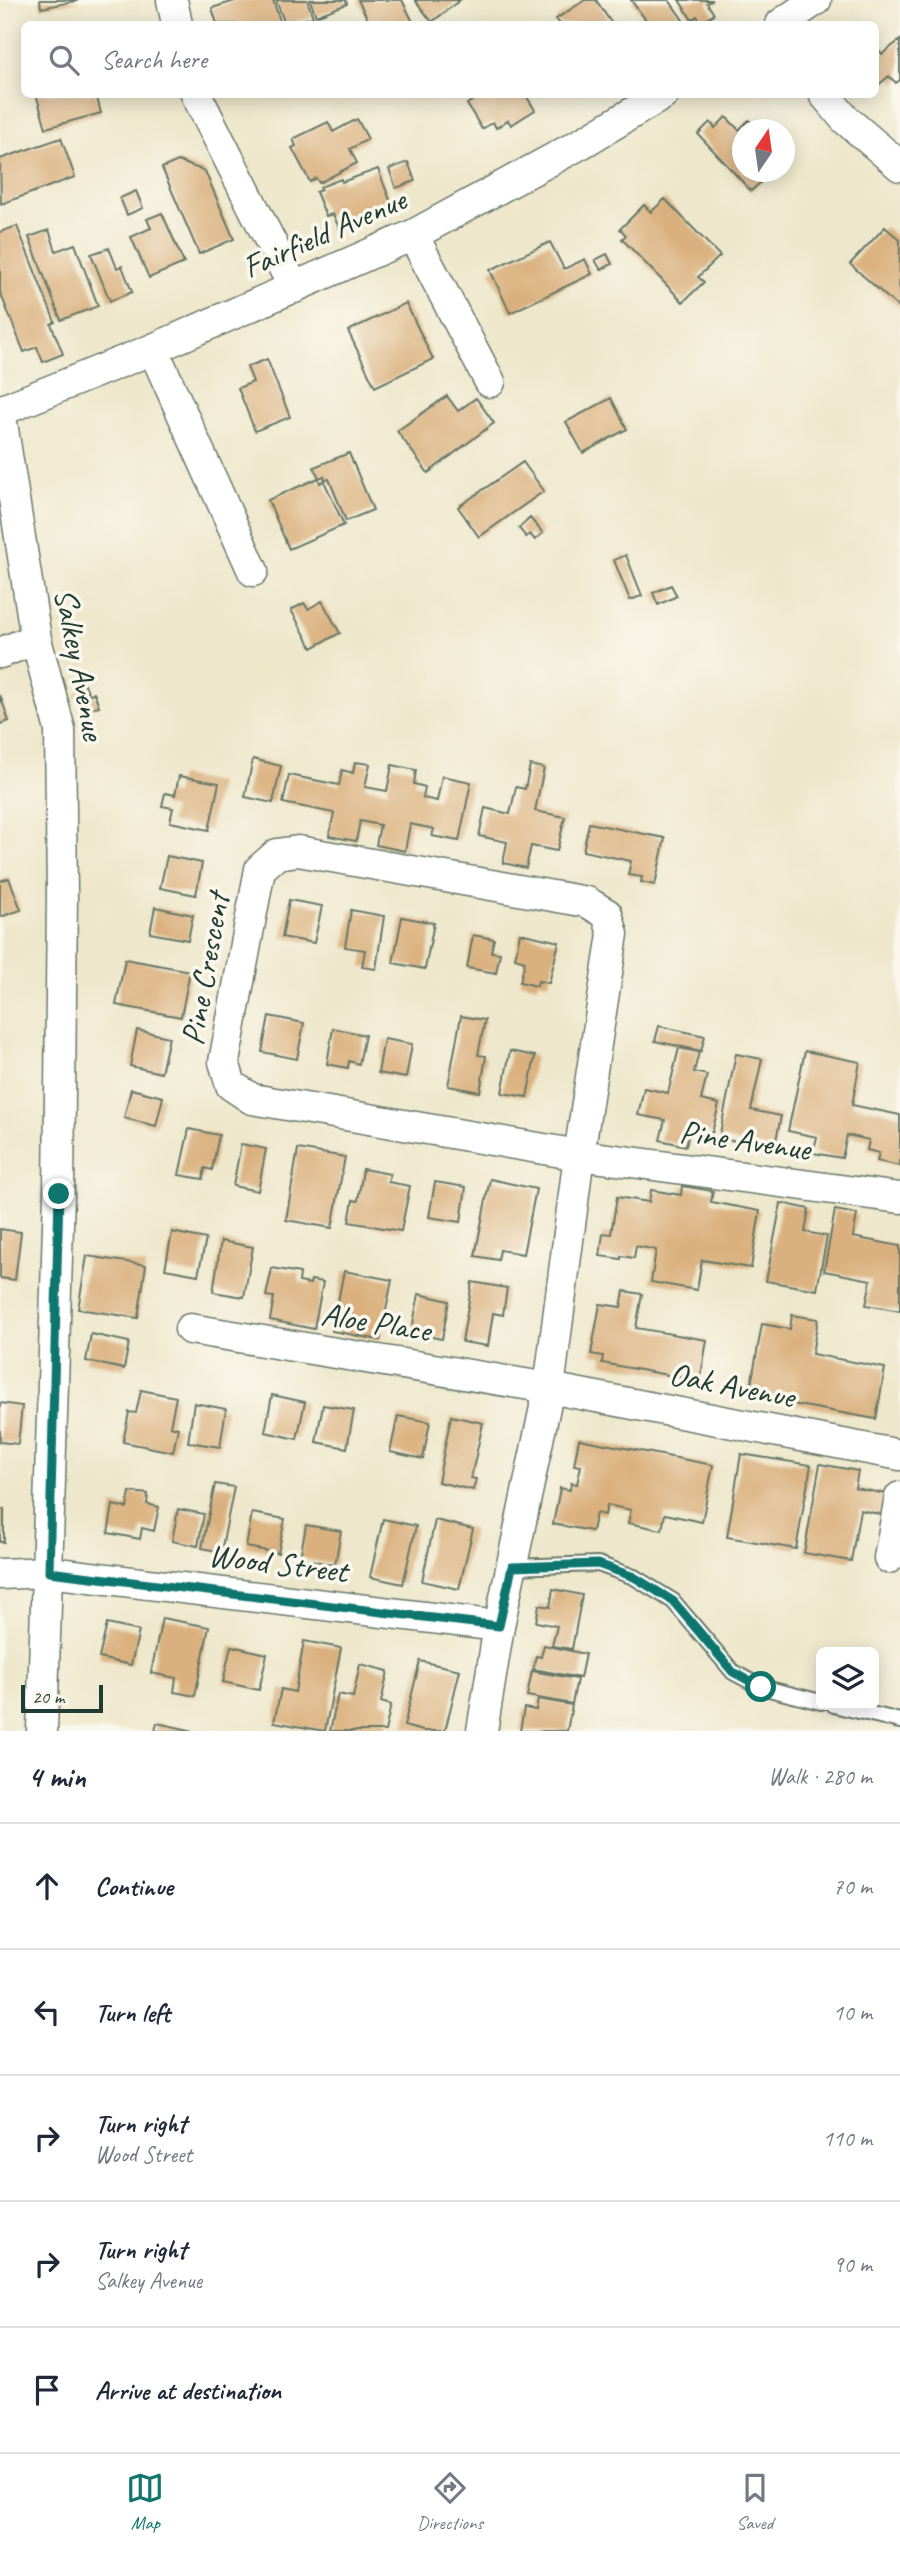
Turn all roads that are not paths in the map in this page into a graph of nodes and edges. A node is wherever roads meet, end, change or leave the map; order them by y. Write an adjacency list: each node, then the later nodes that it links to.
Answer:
1 (172, 0): 3 (street)
2 (816, 0): 4 (street)
3 (176, 21)
4 (785, 21)
5 (198, 98): 10 (street)
6 (657, 98): 9 (street, Fairfield Avenue)
7 (827, 98): 8 (street)
8 (900, 166)
9 (413, 235): 10 (street, Fairfield Avenue); 12 (street)
10 (293, 288): 11 (street, Fairfield Avenue)
11 (153, 349): 13 (street, Fairfield Avenue); 14 (street)
12 (490, 382)
13 (0, 410): 15 (street, Salkey Avenue)
14 (253, 571)
15 (36, 639): 16 (street); 25 (street, Salkey Avenue)
16 (0, 653)
17 (579, 1155): 17 (street, Pine Crescent); 18 (street, Pine Avenue); 20 (street)
18 (900, 1198)
19 (190, 1329): 20 (street, Aloe Place)
20 (549, 1388): 21 (street, Oak Avenue); 24 (street)
21 (900, 1455)
22 (900, 1497): 23 (street)
23 (889, 1558)
24 (512, 1567): 27 (street); 28 (lane)
25 (49, 1572): 26 (street, Wood Street); 27 (street, Wood Street); 31 (street, Salkey Avenue)
26 (0, 1574)
27 (499, 1626): 32 (street)
28 (816, 1701)
29 (855, 1710): 30 (lane)
30 (900, 1721)
31 (42, 1731)
32 (482, 1731)

